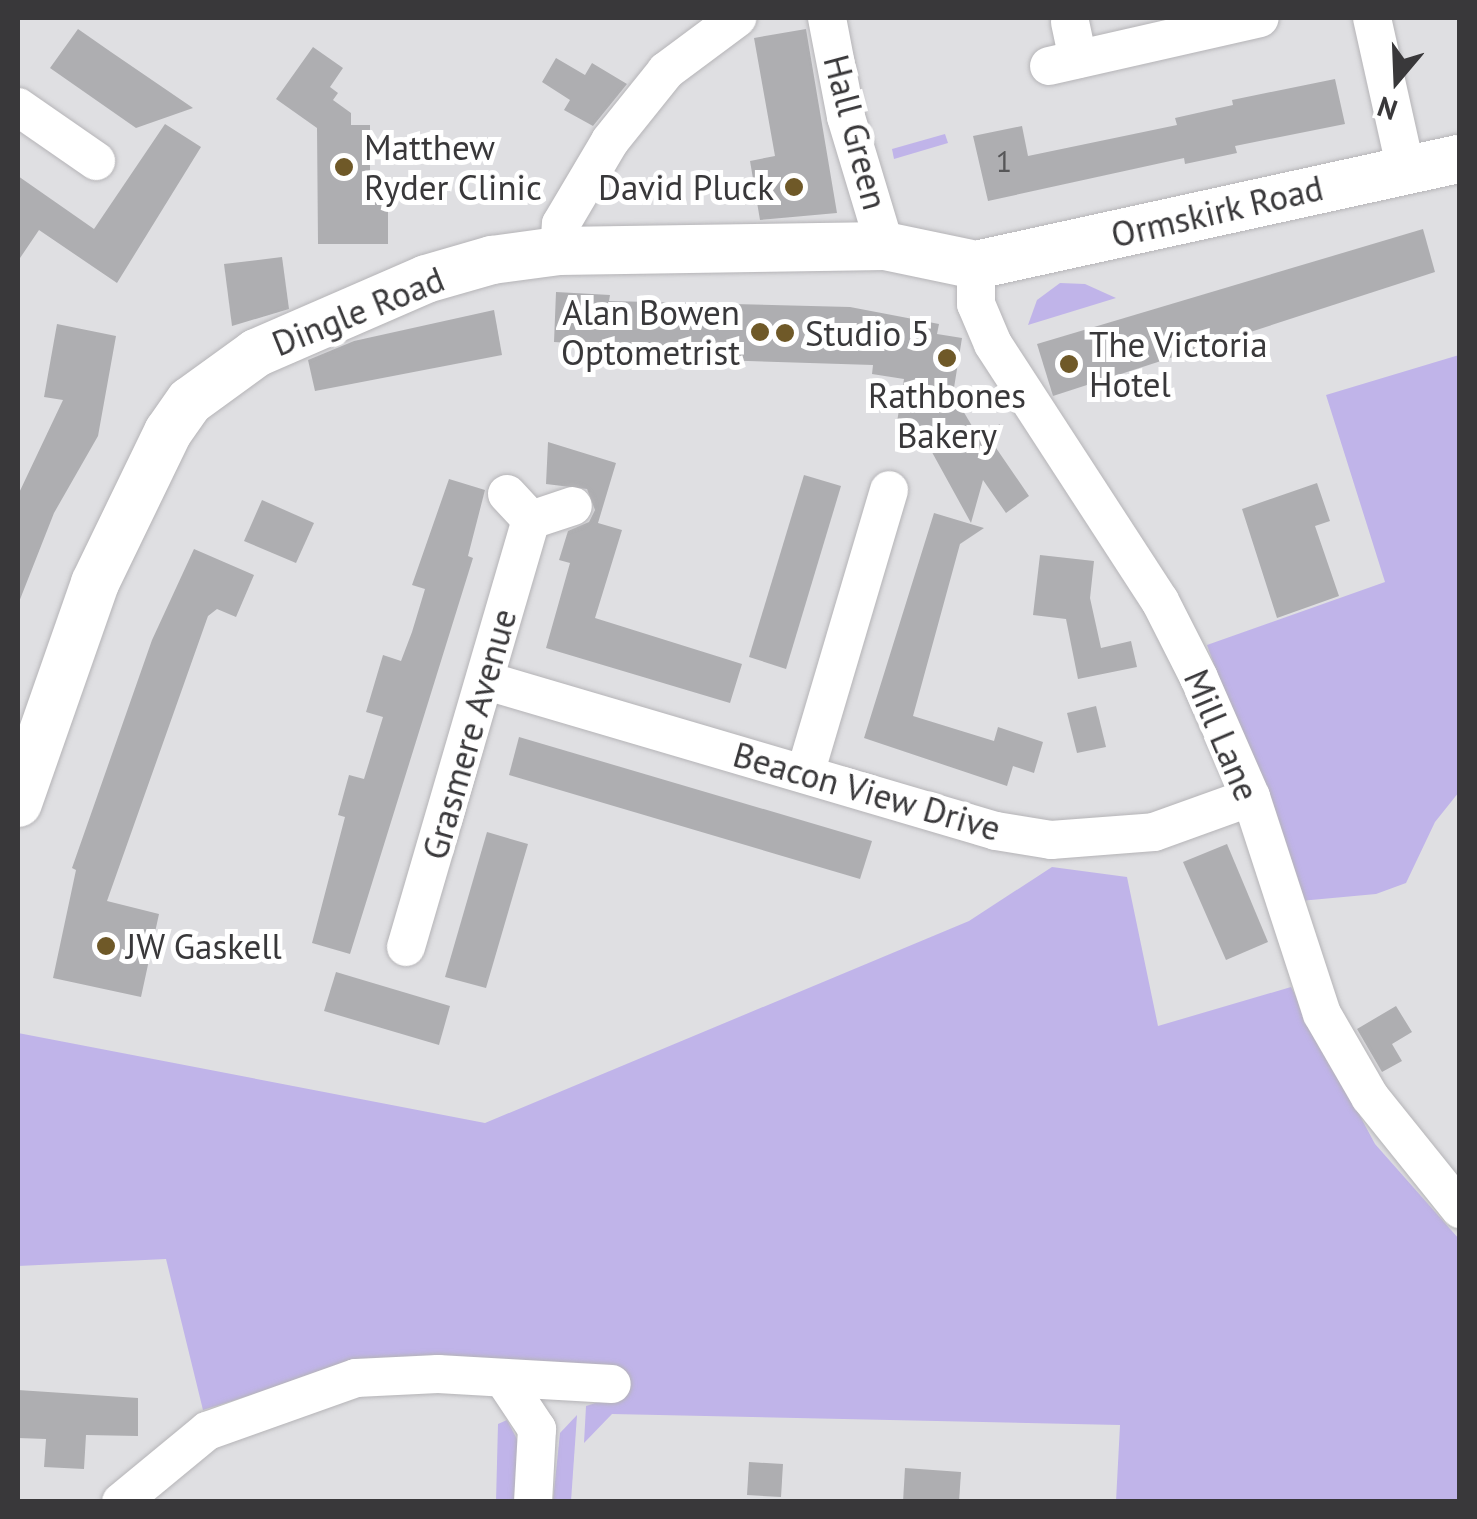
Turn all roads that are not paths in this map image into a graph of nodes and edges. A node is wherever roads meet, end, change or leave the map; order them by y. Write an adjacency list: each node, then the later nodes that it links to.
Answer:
1 (828, 18): 11 (street, Hall Green)
2 (1260, 18): 6 (street)
3 (1372, 18): 10 (street)
4 (731, 19): 12 (street)
5 (1070, 22): 6 (street)
6 (1187, 26)
7 (18, 107): 9 (street)
8 (1460, 159): 10 (main road, Ormskirk Road)
9 (97, 160)
10 (1406, 170): 13 (main road, Ormskirk Road)
11 (885, 246): 12 (main road, Dingle Road); 13 (main road, Dingle Road)
12 (559, 250): 19 (main road, Dingle Road)
13 (976, 266): 18 (street, Mill Lane)
14 (889, 490): 17 (street)
15 (573, 506): 16 (street, Grasmere Avenue)
16 (487, 681): 17 (street, Beacon View Drive); 20 (street, Grasmere Avenue)
17 (805, 774): 18 (street, Beacon View Drive)
18 (1251, 797): 21 (street, Mill Lane)
19 (18, 803)
20 (406, 948)
21 (1460, 1209)
22 (505, 1381): 23 (street); 24 (street); 25 (street)
23 (612, 1384)
24 (121, 1502)
25 (533, 1502)

